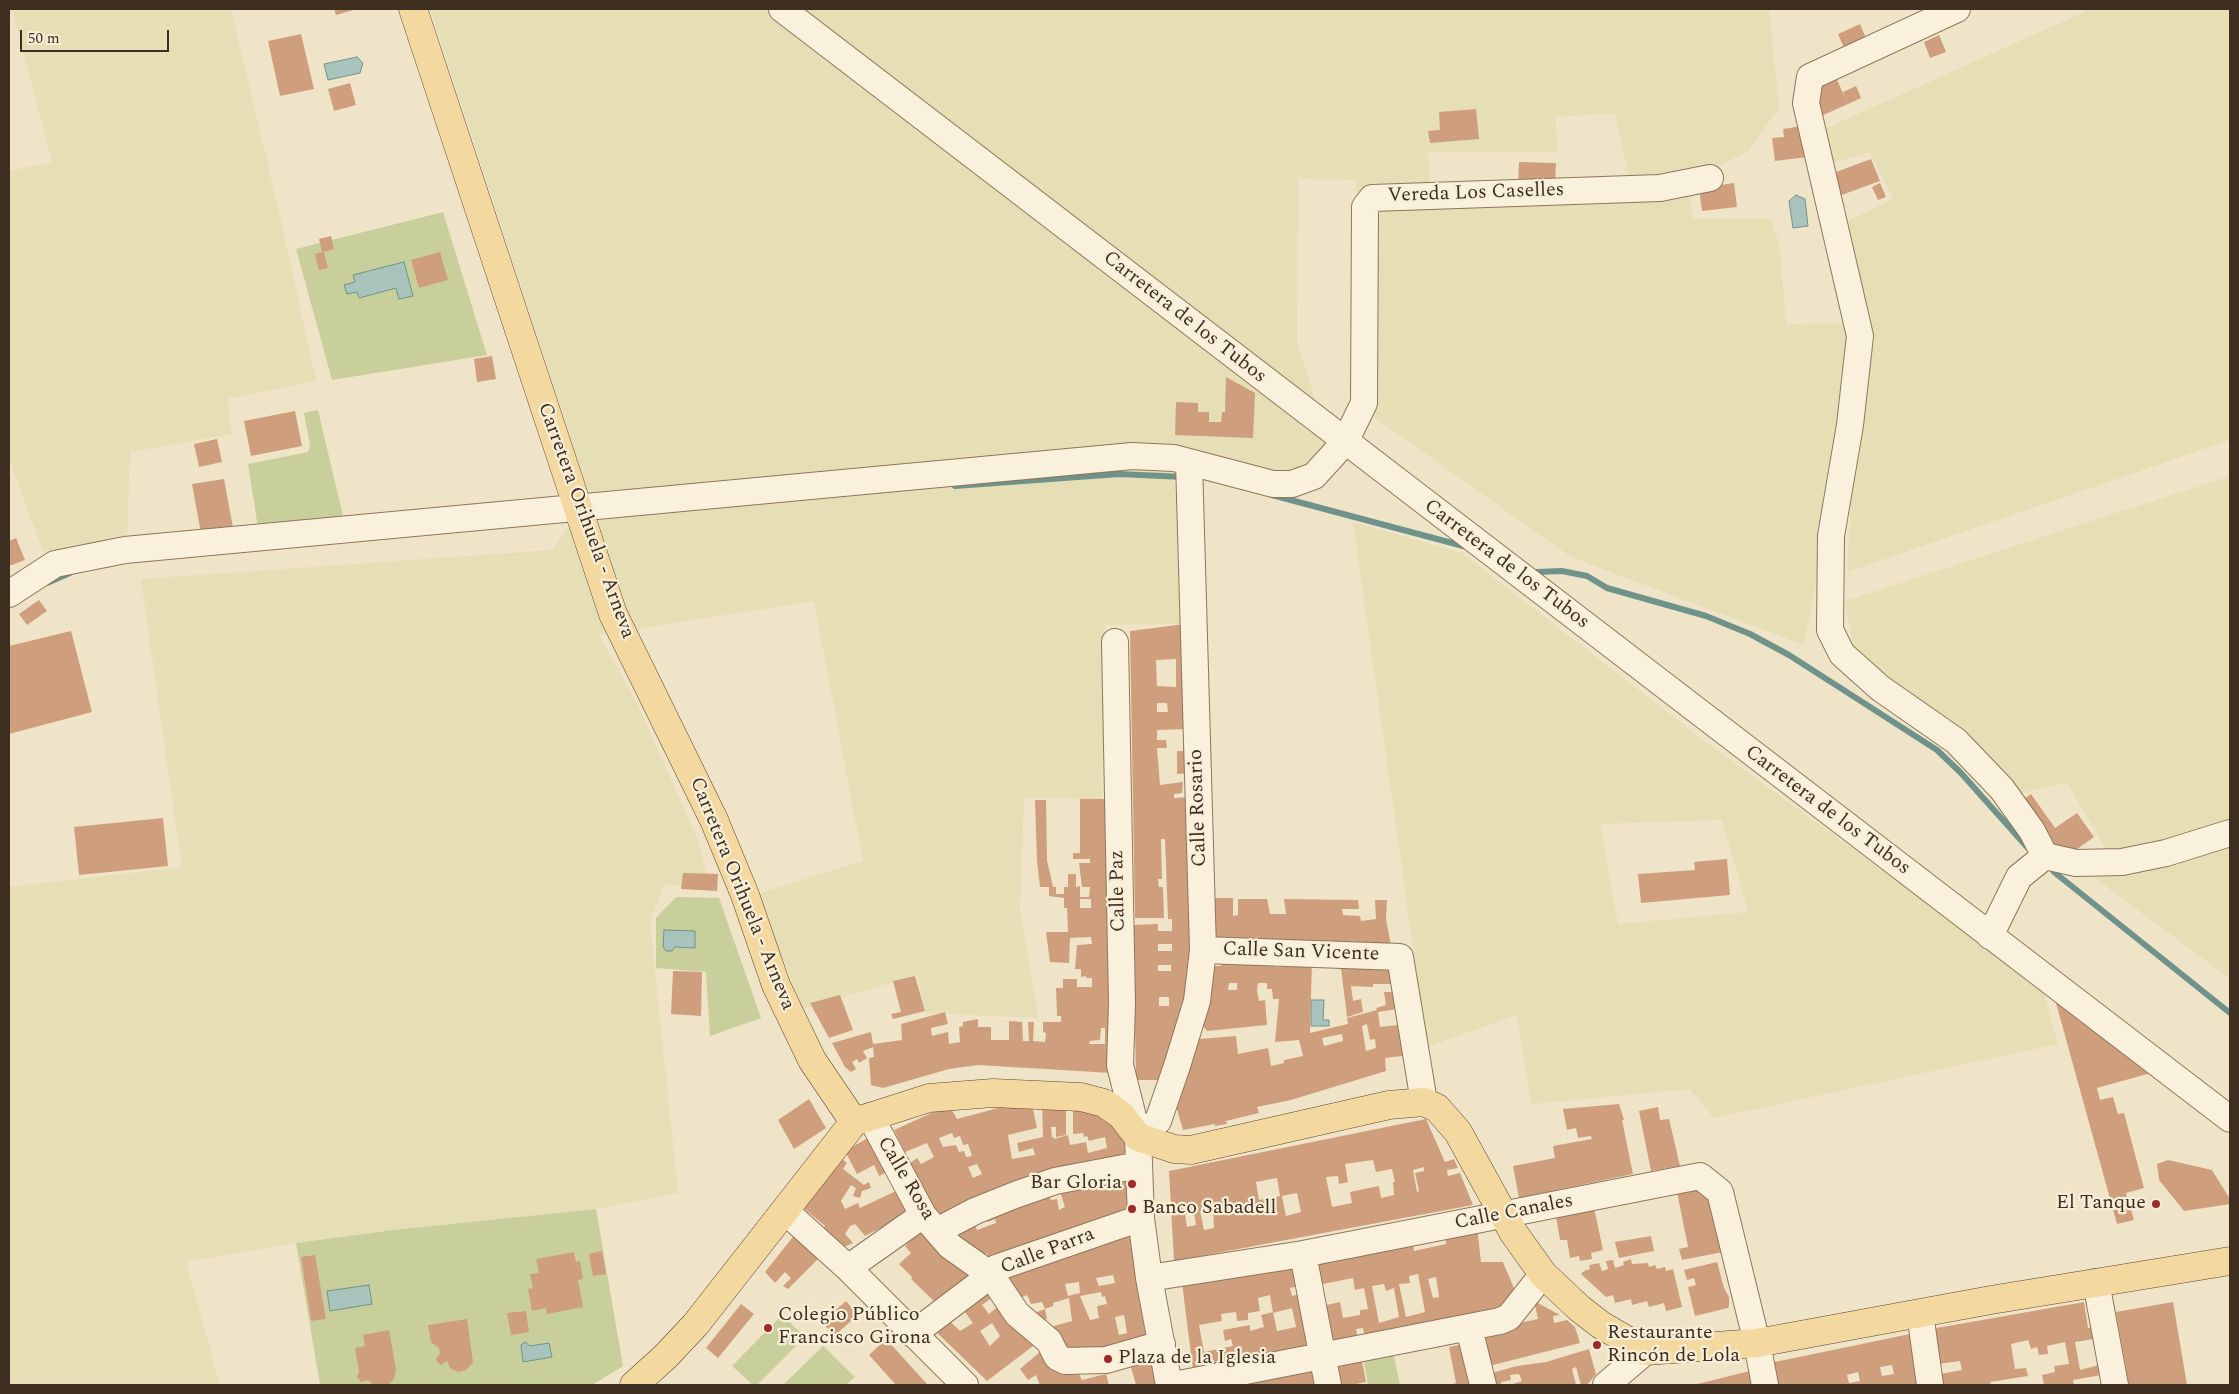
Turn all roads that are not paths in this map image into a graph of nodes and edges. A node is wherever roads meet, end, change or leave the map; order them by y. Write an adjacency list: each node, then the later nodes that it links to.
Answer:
1 (413, 9): 7 (main road, Carretera Orihuela - Arneva)
2 (782, 9): 5 (street, Carretera de los Tubos)
3 (1958, 9): 11 (street)
4 (1710, 178): 5 (street, Vereda Los Caselles)
5 (1345, 442): 6 (street); 12 (street, Carretera de los Tubos)
6 (1189, 462): 7 (street); 13 (street, Calle Rosario)
7 (579, 514): 8 (street); 15 (main road, Carretera Orihuela - Arneva)
8 (9, 594)
9 (1115, 642): 17 (street, Calle Paz)
10 (2230, 834): 11 (street)
11 (2045, 856): 12 (street)
12 (1990, 936): 16 (street, Carretera de los Tubos)
13 (1202, 950): 14 (street, Calle San Vicente); 17 (street, Calle Rosario)
14 (1424, 1102): 17 (main road); 20 (main road)
15 (862, 1119): 17 (main road); 19 (main road); 22 (street, Calle Rosa)
16 (2230, 1120)
17 (1138, 1137): 18 (street, Calle Paz)
18 (1139, 1165): 21 (street, Calle Paz); 22 (street)
19 (785, 1211): 25 (street); 37 (main road)
20 (1503, 1215): 23 (street, Calle Canales); 26 (main road); 33 (street, Calle Canales)
21 (1141, 1218): 27 (street, Calle Parra); 28 (street, Calle Paz)
22 (930, 1223): 25 (street); 27 (street, Calle Rosa)
23 (1303, 1254): 28 (street, Calle Canales); 36 (street)
24 (2230, 1261): 29 (main road)
25 (848, 1268): 32 (street)
26 (1543, 1274): 31 (street); 35 (main road)
27 (991, 1275): 32 (street, Calle Parra); 34 (street)
28 (1149, 1278): 34 (street, Calle Paz)
29 (2096, 1282): 30 (main road); 46 (street)
30 (1920, 1313): 33 (main road); 45 (street)
31 (1469, 1328): 36 (street); 42 (street)
32 (913, 1334): 38 (street)
33 (1757, 1343): 35 (main road); 44 (street, Calle Canales)
34 (1162, 1344): 39 (street, Calle Paz)
35 (1646, 1351): 43 (street)
36 (1322, 1356): 40 (street); 41 (street)
37 (634, 1385)
38 (965, 1385)
39 (1169, 1385)
40 (1174, 1385)
41 (1328, 1385)
42 (1483, 1385)
43 (1606, 1385)
44 (1764, 1385)
45 (1930, 1385)
46 (2115, 1385)

